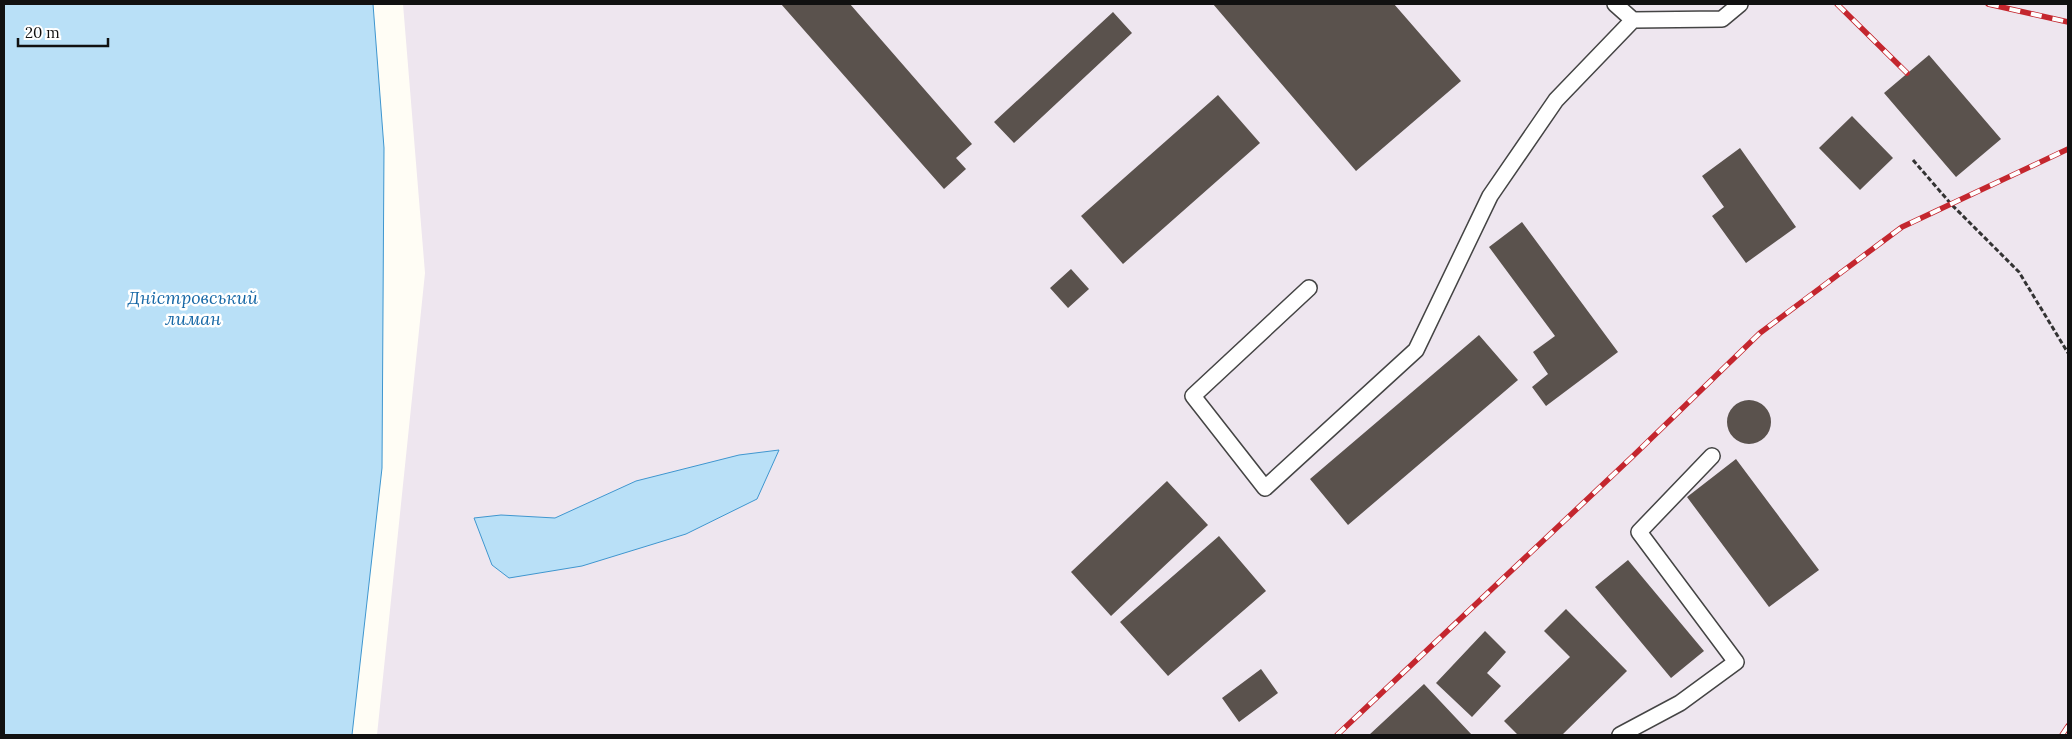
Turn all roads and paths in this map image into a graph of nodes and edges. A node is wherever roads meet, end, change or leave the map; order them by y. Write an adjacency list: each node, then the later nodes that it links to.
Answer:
1 (1615, 4): 3 (lane)
2 (1740, 4): 3 (lane)
3 (1633, 20): 5 (lane)
4 (1913, 160): 6 (path)
5 (1309, 288)
6 (2068, 353)
7 (1712, 456): 8 (lane)
8 (1620, 735)

